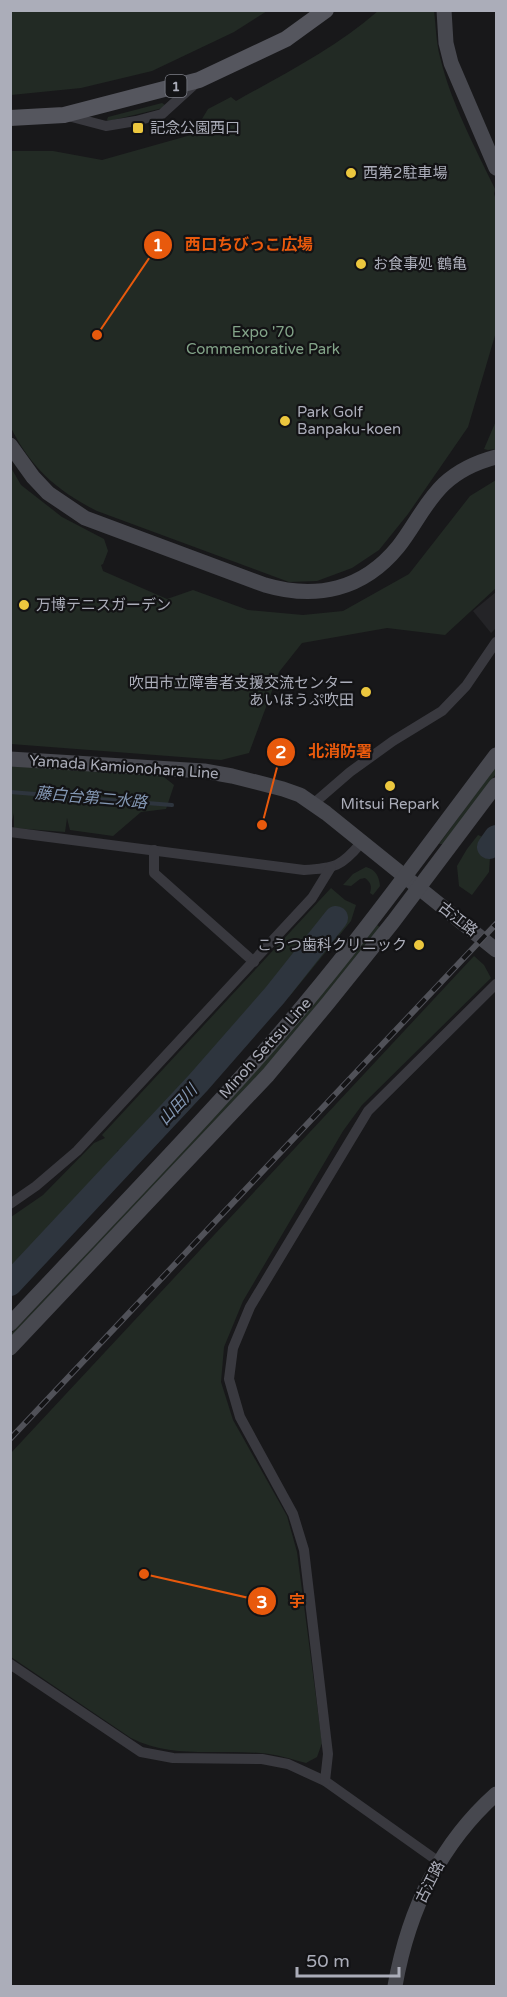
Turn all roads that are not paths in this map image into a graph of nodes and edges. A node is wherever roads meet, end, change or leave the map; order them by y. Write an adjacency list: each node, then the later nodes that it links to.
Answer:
1 (327, 10): 3 (main road, 1)
2 (444, 10): 6 (main road)
3 (199, 80): 4 (main road, 1); 4 (street)
4 (64, 115): 5 (main road, 1)
5 (10, 118)
6 (496, 168)
7 (10, 445): 8 (main road)
8 (496, 457)
9 (496, 642): 13 (street)
10 (496, 754): 18 (main road, Minoh Settsu Line)
11 (10, 759): 13 (main road, Yamada Kamionohara Line)
12 (496, 785): 19 (main road, Minoh Settsu Line)
13 (313, 804): 15 (main road, Yamada Kamionohara Line)
14 (10, 832): 16 (street)
15 (362, 843): 17 (street); 18 (main road, Yamada Kamionohara Line)
16 (154, 850): 17 (street); 21 (street)
17 (331, 867): 21 (street)
18 (405, 877): 19 (main road, Yamada Kamionohara Line); 24 (main road, Minoh Settsu Line)
19 (419, 888): 20 (main road, 古江路); 25 (main road, Minoh Settsu Line)
20 (496, 950)
21 (254, 962): 23 (street)
22 (496, 984): 27 (street)
23 (10, 1204)
24 (10, 1323)
25 (10, 1348)
26 (10, 1664): 27 (street)
27 (325, 1780): 29 (street)
28 (496, 1794): 29 (main road, 古江路)
29 (439, 1862): 30 (main road, 古江路)
30 (395, 1986)

